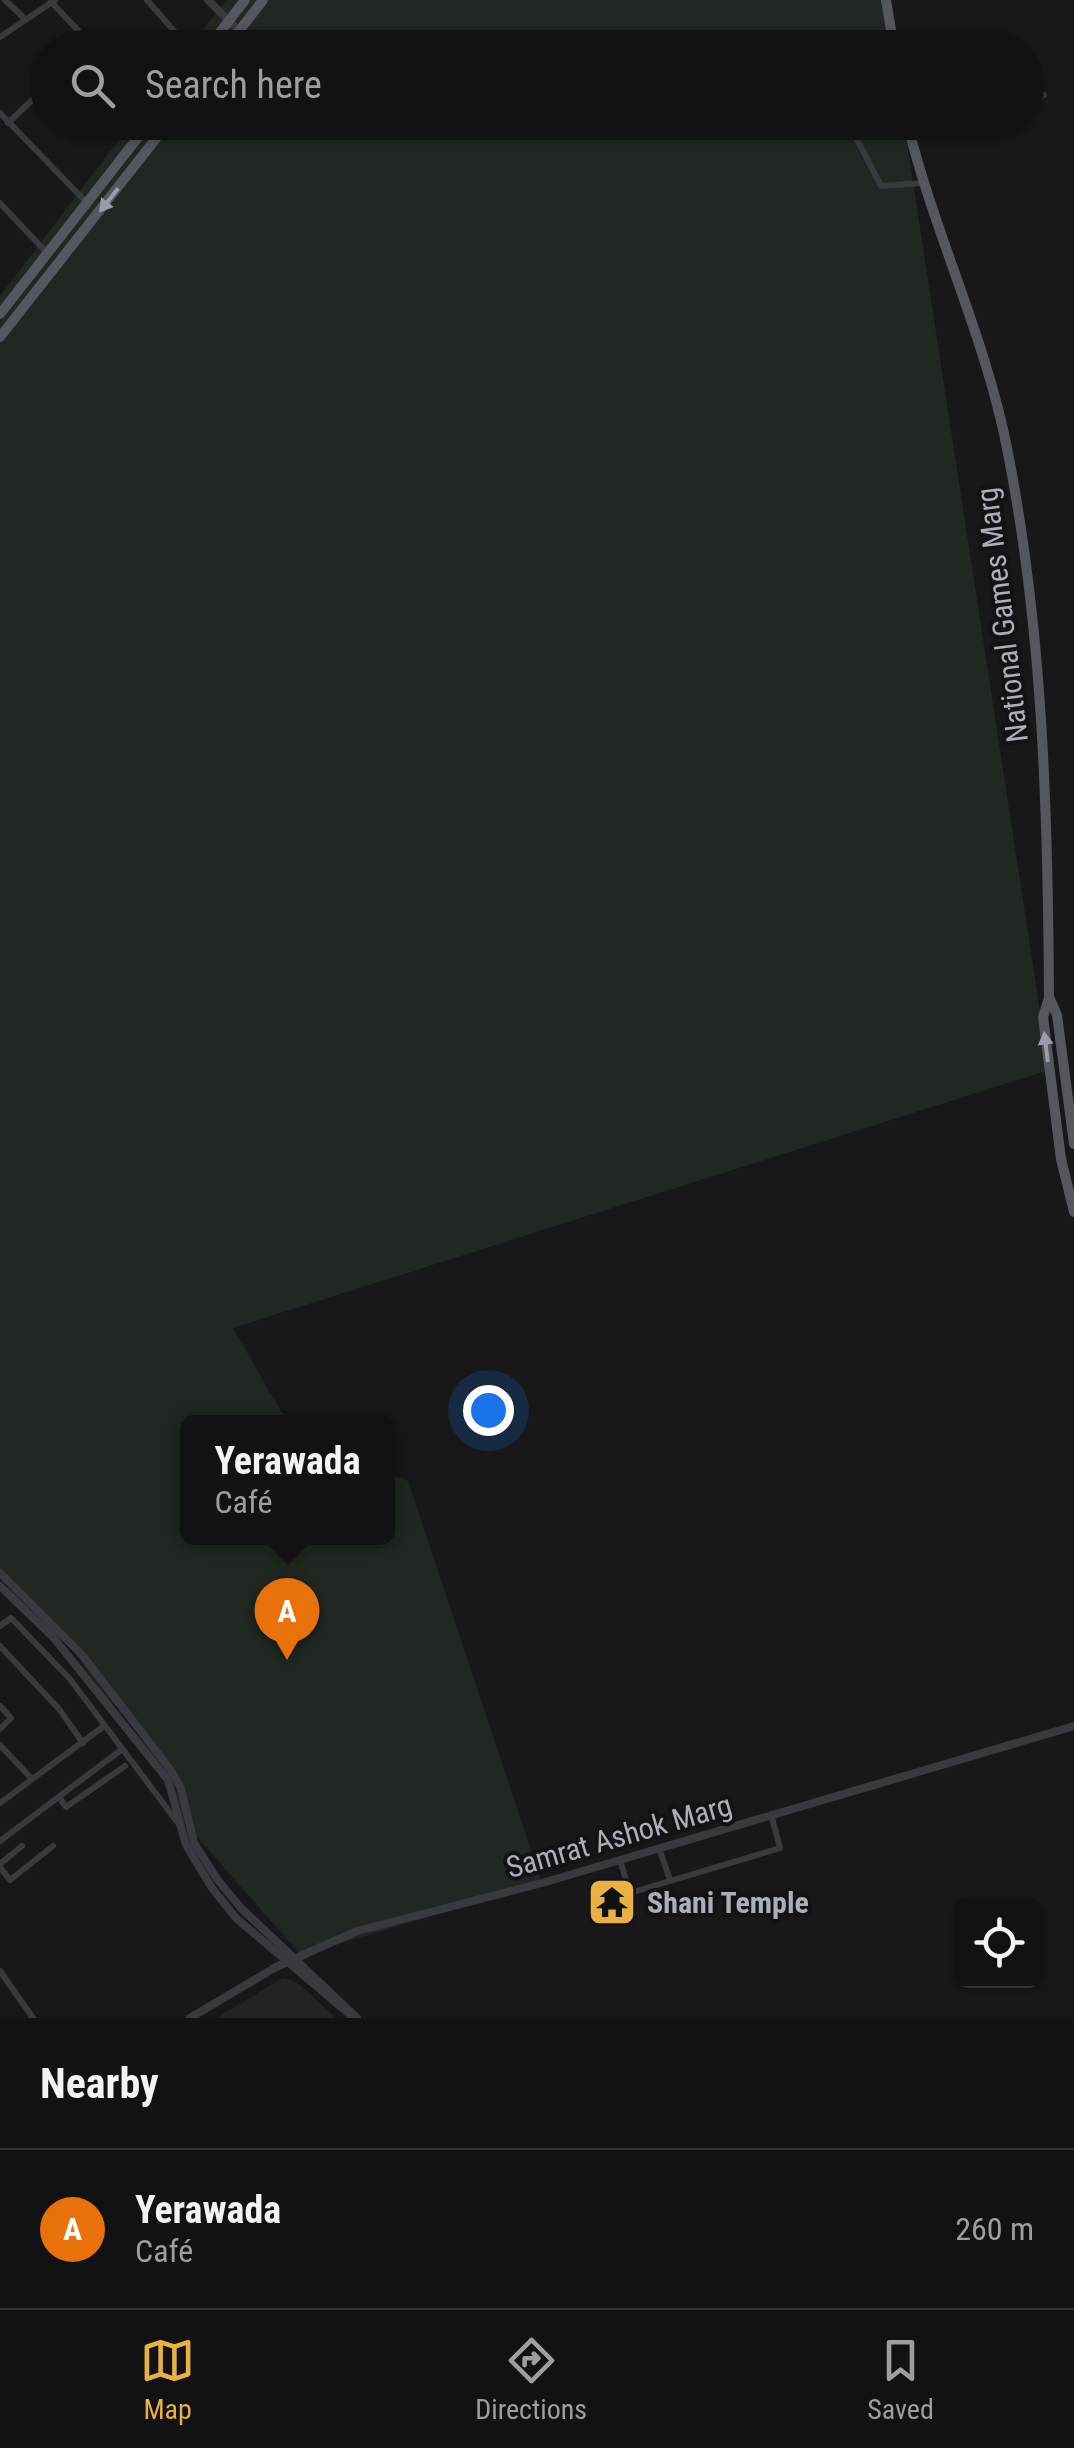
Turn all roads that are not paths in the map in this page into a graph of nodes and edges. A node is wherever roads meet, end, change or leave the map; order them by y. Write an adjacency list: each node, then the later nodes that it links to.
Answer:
1 (5, 0): 8 (street)
2 (147, 0): 11 (street)
3 (208, 0): 9 (street)
4 (244, 0): 9 (main road)
5 (263, 0): 14 (main road)
6 (886, 0): 15 (main road)
7 (53, 1): 8 (street); 10 (street)
8 (24, 19): 16 (street)
9 (227, 23): 12 (main road); 13 (street)
10 (77, 30)
11 (173, 30)
12 (222, 30)
13 (236, 30)
14 (240, 30)
15 (891, 30)
16 (0, 37)
17 (30, 102): 19 (street)
18 (0, 113): 19 (street)
19 (8, 122): 26 (street)
20 (136, 140): 26 (main road)
21 (155, 140): 29 (main road, one-way to 29)
22 (858, 140): 24 (street)
23 (912, 140): 24 (main road, National Games Marg)
24 (924, 183): 30 (main road, National Games Marg)
25 (0, 203): 27 (street)
26 (88, 204): 27 (main road)
27 (48, 254): 28 (main road)
28 (0, 314)
29 (0, 337)
30 (1049, 998): 31 (main road, National Games Marg); 32 (main road, National Games Marg, one-way to 30)
31 (1071, 1097): 32 (street); 33 (main road, National Games Marg)
32 (1053, 1101): 34 (main road, National Games Marg)
33 (1074, 1144)
34 (1070, 1179): 35 (main road, National Games Marg)
35 (1074, 1212)
36 (0, 1572): 60 (street)
37 (0, 1586): 52 (street)
38 (1, 1622): 41 (street)
39 (0, 1646): 44 (street)
40 (0, 1706): 43 (street)
41 (104, 1726): 44 (street); 46 (street)
42 (1074, 1726): 51 (street, Samrat Ashok Marg)
43 (0, 1729)
44 (83, 1743): 48 (street)
45 (0, 1745): 48 (street)
46 (121, 1750): 49 (street); 52 (street)
47 (124, 1766): 49 (street)
48 (32, 1780): 50 (street)
49 (59, 1797): 53 (street)
50 (0, 1802)
51 (771, 1814): 56 (street, Samrat Ashok Marg); 59 (street)
52 (182, 1828): 60 (street)
53 (0, 1841)
54 (22, 1846): 58 (street)
55 (53, 1846): 58 (street)
56 (659, 1848): 57 (street, Samrat Ashok Marg); 59 (street)
57 (620, 1860): 59 (street); 60 (street, Samrat Ashok Marg)
58 (0, 1865)
59 (670, 1880)
60 (292, 1959): 63 (street, Samrat Ashok Marg); 64 (street)
61 (0, 1971): 62 (street)
62 (29, 2016)
63 (190, 2018)
64 (356, 2018)

